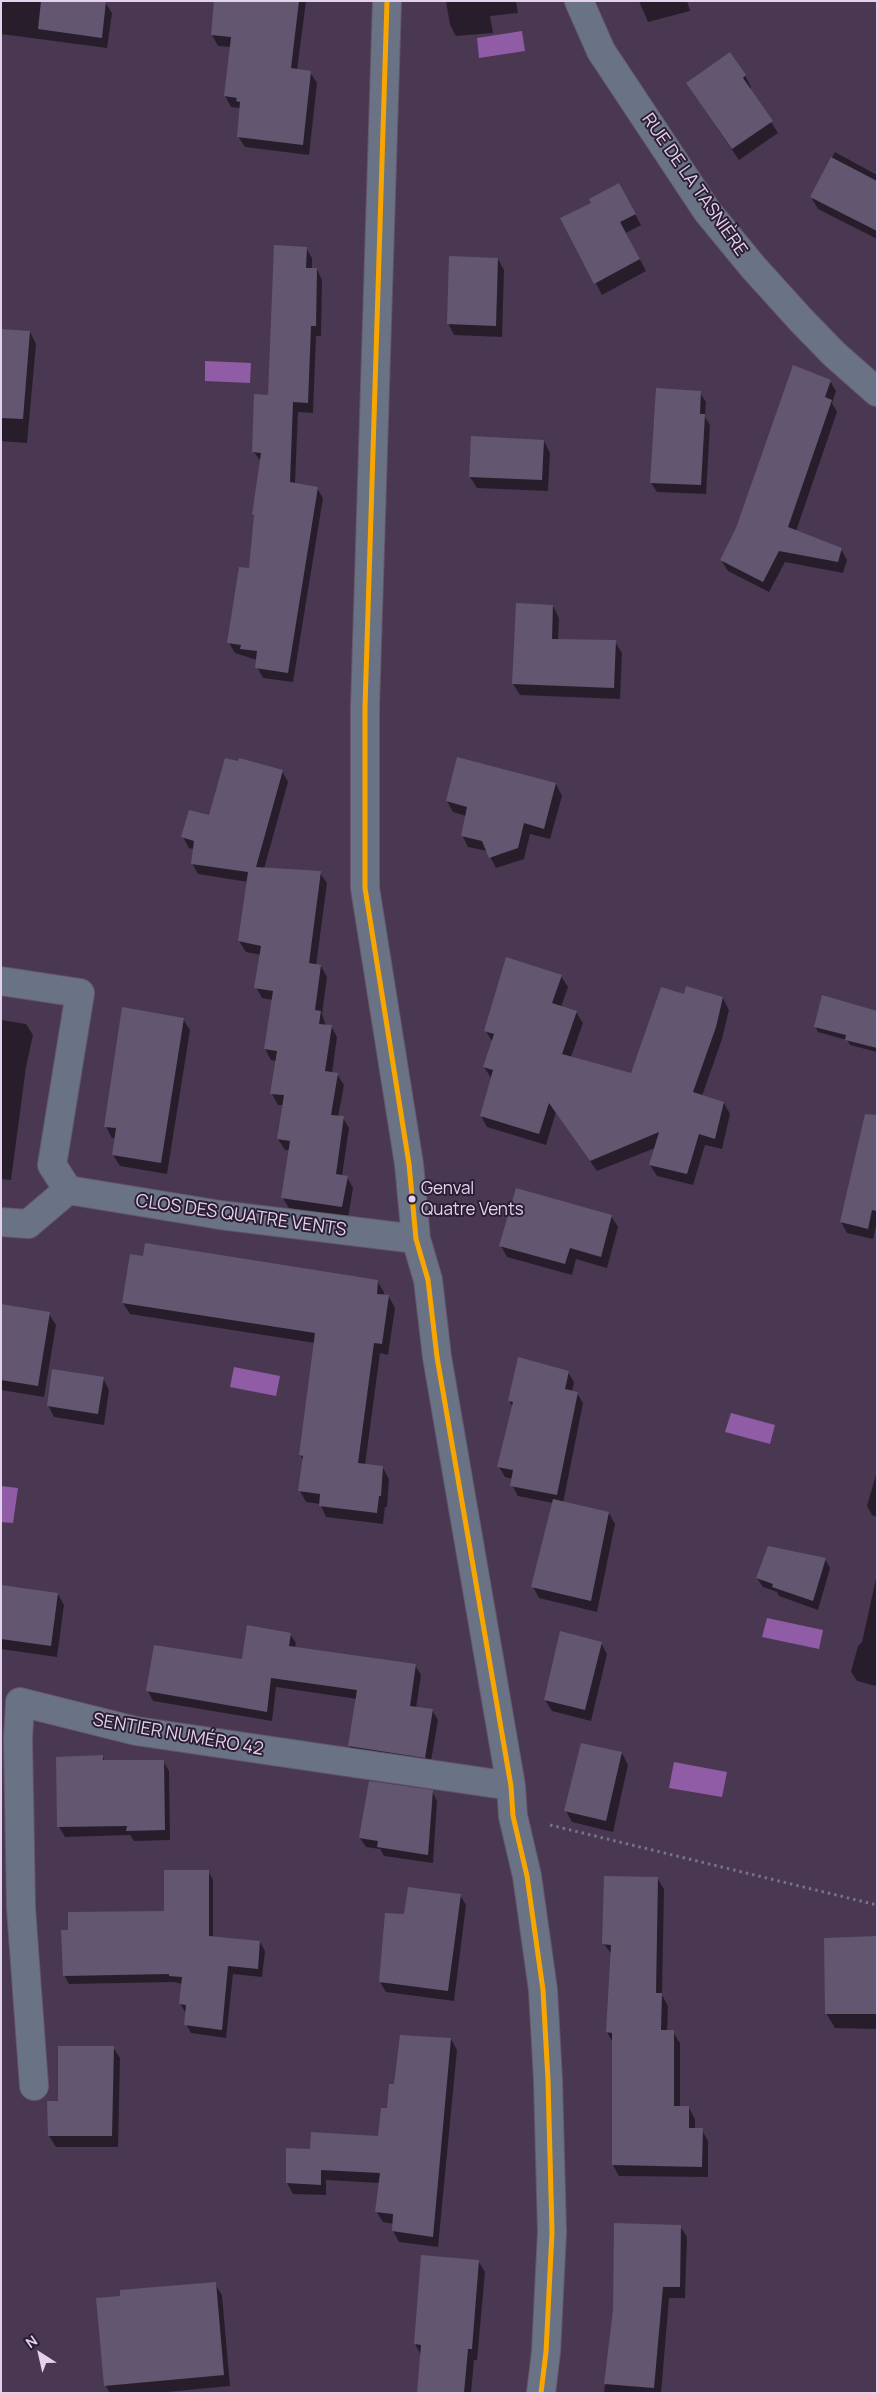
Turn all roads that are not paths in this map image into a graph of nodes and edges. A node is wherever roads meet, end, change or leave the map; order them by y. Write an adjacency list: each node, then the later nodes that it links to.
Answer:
1 (387, 1): 7 (street)
2 (579, 1): 3 (street, RUE DE LA TASNIÈRE)
3 (877, 392)
4 (1, 981): 5 (street)
5 (68, 1190): 6 (street); 7 (street, CLOS DES QUATRE VENTS)
6 (1, 1222)
7 (416, 1239): 8 (street)
8 (510, 1786): 9 (street, SENTIER NUMÉRO 42); 10 (street)
9 (34, 2086)
10 (541, 2393)

